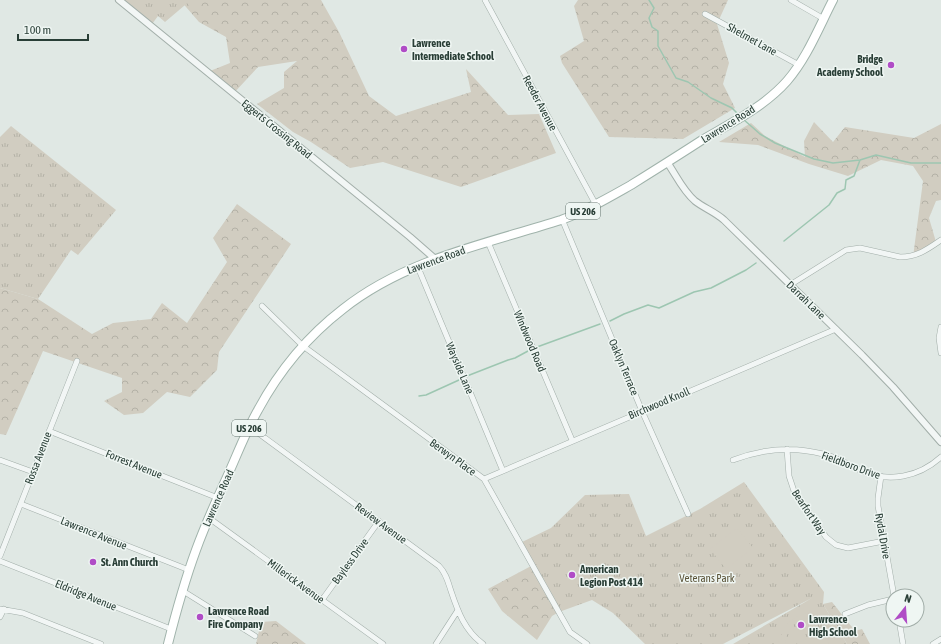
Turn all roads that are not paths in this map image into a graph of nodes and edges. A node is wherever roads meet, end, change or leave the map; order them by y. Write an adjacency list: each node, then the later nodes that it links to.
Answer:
1 (119, 0): 13 (street, Eggerts Crossing Road)
2 (485, 0): 9 (street, Reeder Avenue)
3 (791, 0): 6 (street)
4 (833, 0): 6 (main road, Lawrence Road / US 206)
5 (705, 14): 7 (street, Shelmet Lane)
6 (824, 19): 7 (main road, Lawrence Road / US 206)
7 (799, 65): 8 (main road, Lawrence Road / US 206)
8 (667, 162): 9 (main road, Lawrence Road / US 206); 15 (street, Darrah Lane)
9 (596, 206): 10 (main road, Lawrence Road / US 206)
10 (562, 219): 12 (main road, Lawrence Road / US 206); 22 (street, Oaklyn Terrace)
11 (941, 240): 15 (street)
12 (488, 242): 13 (main road, Lawrence Road / US 206); 25 (street, Windwood Road)
13 (434, 258): 14 (main road, Lawrence Road / US 206)
14 (417, 265): 19 (main road, Lawrence Road / US 206); 31 (street, Wayside Lane)
15 (790, 285): 18 (street, Darrah Lane)
16 (262, 306): 19 (street, Berwyn Place)
17 (941, 327): 20 (street)
18 (836, 329): 22 (street, Birchwood Knoll); 26 (street, Darrah Lane)
19 (303, 346): 23 (main road, Lawrence Road / US 206); 34 (street, Berwyn Place)
20 (941, 353)
21 (77, 360): 24 (street, Rossa Avenue)
22 (642, 411): 25 (street, Birchwood Knoll); 37 (street, Oaklyn Terrace)
23 (250, 427): 35 (main road, Lawrence Road / US 206); 39 (street, Review Avenue)
24 (49, 431): 32 (street, Rossa Avenue); 35 (street, Forrest Avenue)
25 (572, 440): 31 (street, Birchwood Knoll)
26 (941, 442)
27 (787, 449): 30 (street, Fieldboro Drive); 33 (street, Fieldboro Drive); 40 (street, Bearfort Way)
28 (941, 457): 33 (street, Fieldboro Drive)
29 (0, 460): 32 (street)
30 (734, 460)
31 (503, 471): 34 (street, Birchwood Knoll)
32 (33, 472): 36 (street, Rossa Avenue)
33 (881, 476): 40 (street, Rydal Drive)
34 (484, 479): 61 (street, Berwyn Place)
35 (218, 498): 38 (main road, Lawrence Road / US 206)
36 (21, 504): 41 (street, Rossa Avenue); 43 (street, Lawrence Avenue)
37 (688, 514)
38 (209, 518): 43 (main road, Lawrence Road / US 206); 46 (street, Millerick Avenue)
39 (379, 521): 46 (street, Bayless Drive); 49 (street, Review Avenue)
40 (884, 541): 44 (street, Rydal Drive)
41 (0, 556)
42 (0, 561): 53 (street, Eldridge Avenue)
43 (189, 570): 45 (main road, Lawrence Road / US 206)
44 (893, 588)
45 (183, 590): 53 (main road, Lawrence Road / US 206); 54 (street)
46 (322, 600): 58 (street, Millerick Avenue)
47 (885, 601): 50 (street)
48 (2, 609): 51 (street); 56 (street)
49 (458, 610): 59 (street); 60 (street, Review Avenue)
50 (845, 614)
51 (0, 617)
52 (901, 628): 62 (street)
53 (172, 629): 57 (main road, Lawrence Road / US 206)
54 (255, 636)
55 (941, 640): 63 (street)
56 (101, 644)
57 (168, 644)
58 (384, 644)
59 (436, 644)
60 (484, 644)
61 (587, 644)
62 (904, 644)
63 (933, 644)

